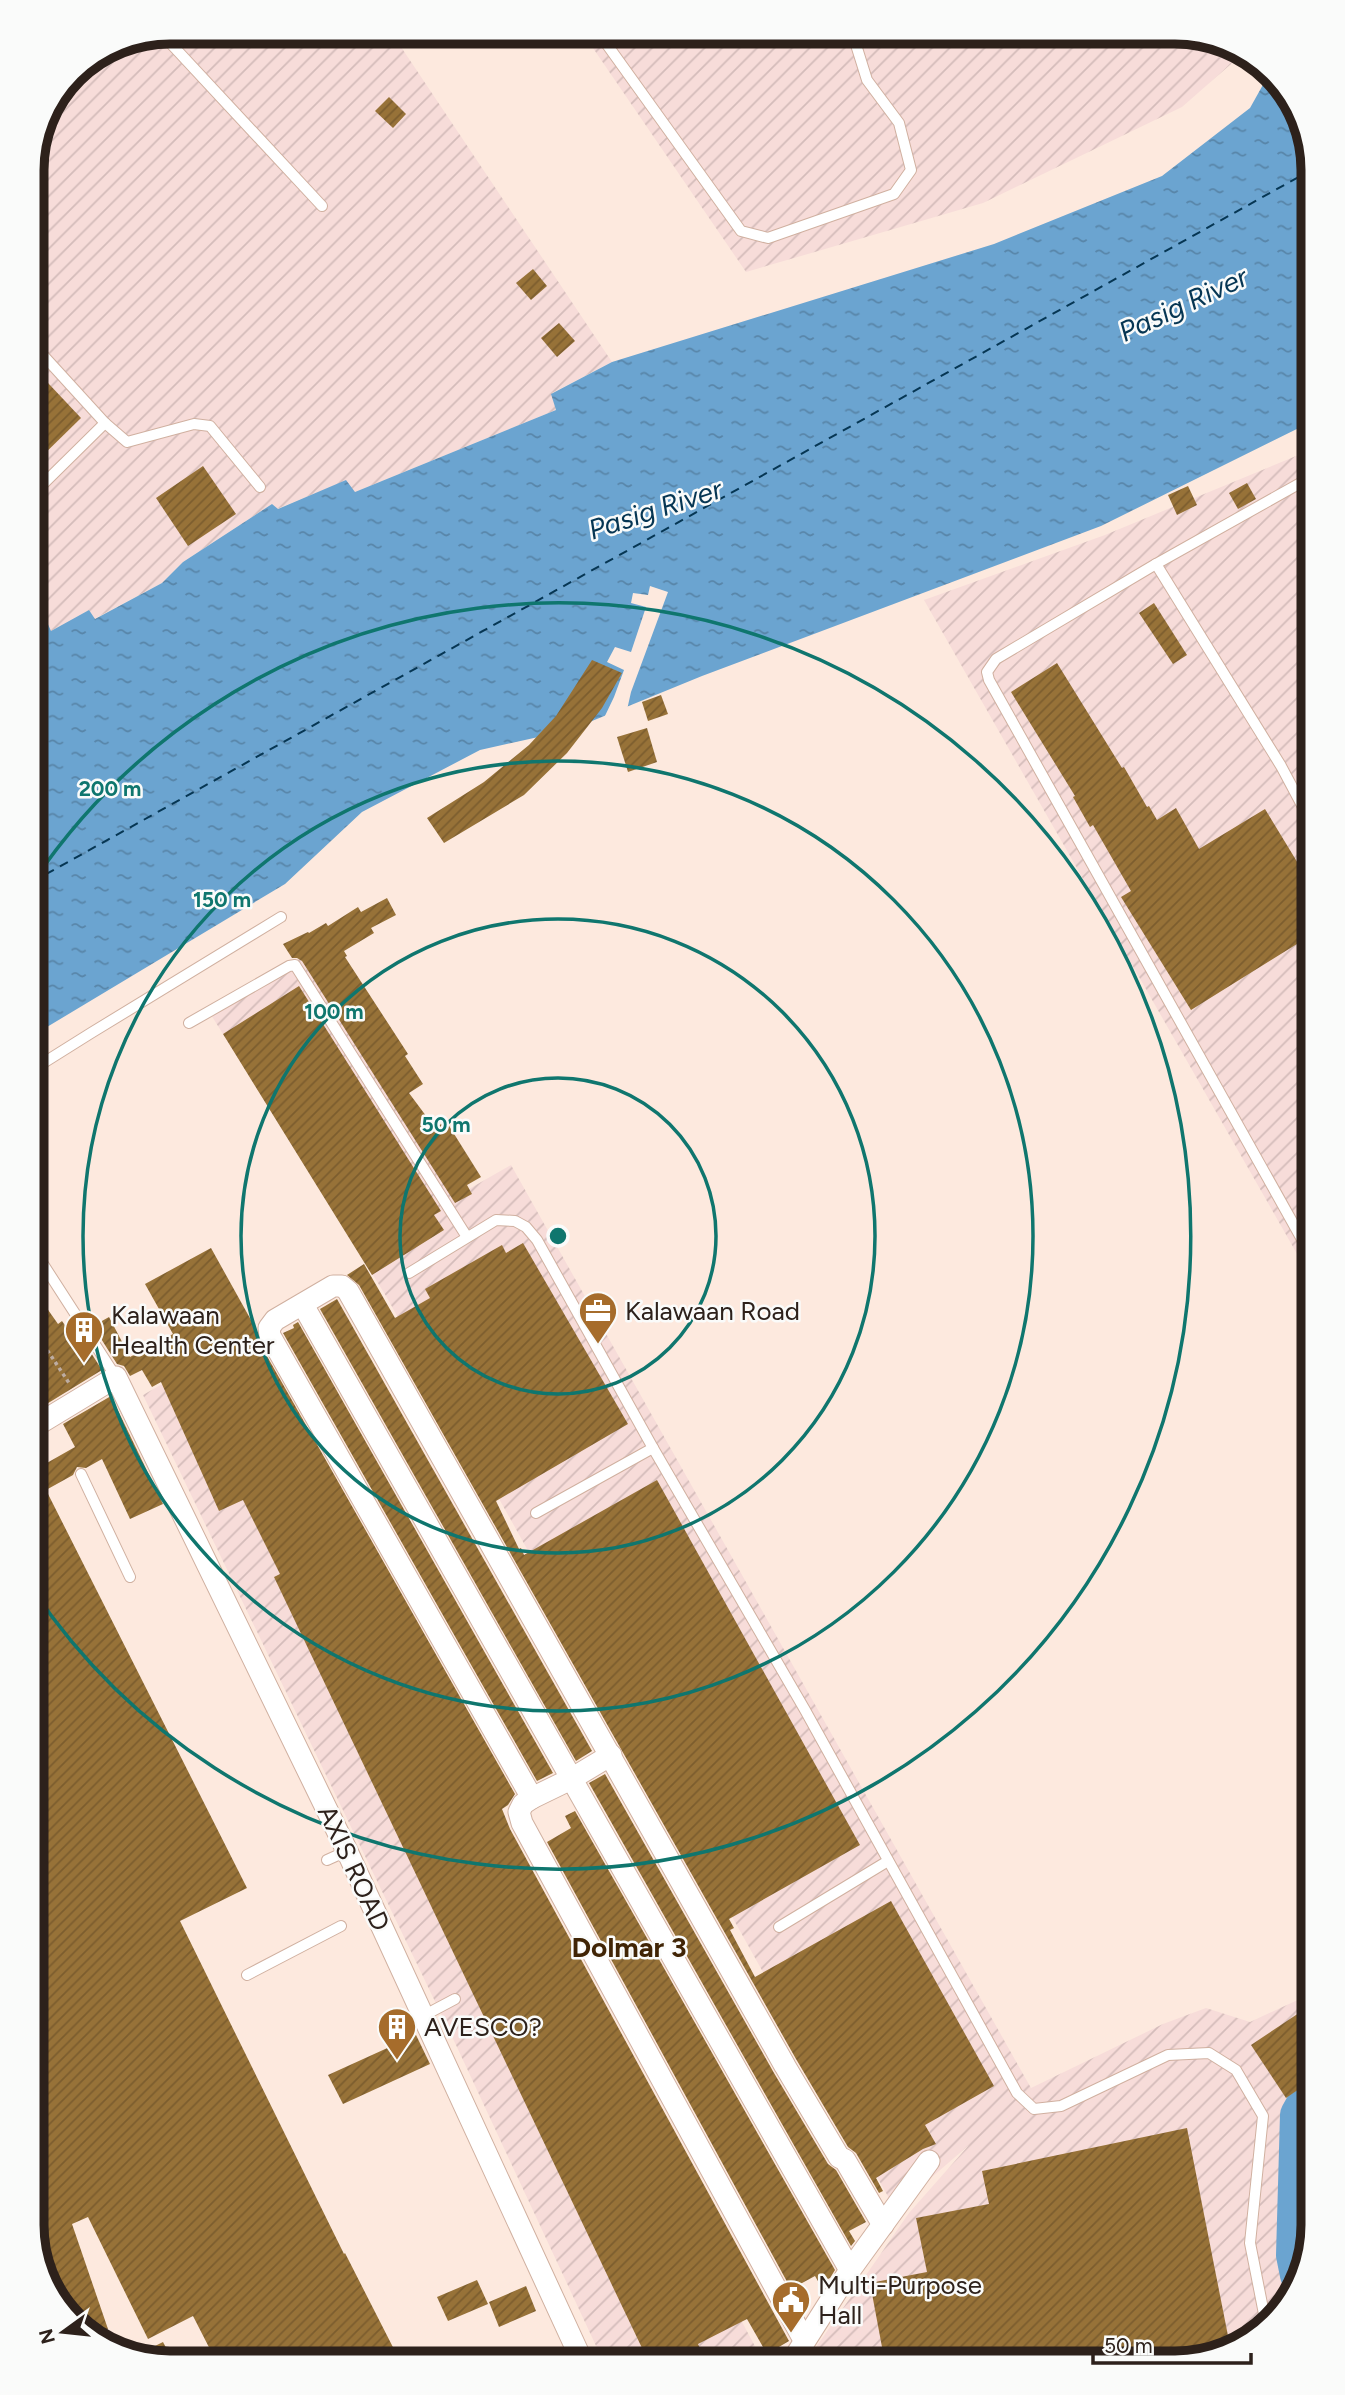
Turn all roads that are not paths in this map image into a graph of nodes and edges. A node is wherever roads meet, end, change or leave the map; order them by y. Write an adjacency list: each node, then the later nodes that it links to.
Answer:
1 (172, 44): 4 (lane)
2 (607, 44): 3 (lane)
3 (856, 44)
4 (322, 206)
5 (44, 356): 6 (lane)
6 (106, 423): 7 (lane); 9 (lane)
7 (44, 482)
8 (1301, 483): 10 (lane)
9 (260, 487)
10 (1156, 564): 11 (lane); 15 (lane)
11 (1301, 804)
12 (281, 917): 14 (lane)
13 (189, 1023): 16 (lane)
14 (44, 1063)
15 (1301, 1236)
16 (467, 1237): 18 (lane); 22 (lane)
17 (44, 1266): 20 (lane)
18 (409, 1273)
19 (303, 1305): 26 (street); 27 (street); 28 (street)
20 (116, 1377): 21 (street); 29 (street, AXIS ROAD)
21 (44, 1421)
22 (653, 1448): 24 (lane); 31 (lane)
23 (80, 1474): 25 (lane)
24 (536, 1513)
25 (130, 1577)
26 (611, 1755): 27 (street); 38 (street)
27 (571, 1779): 28 (street); 39 (street)
28 (532, 1798): 41 (street)
29 (346, 1851): 30 (lane); 36 (street, AXIS ROAD)
30 (327, 1860)
31 (888, 1861): 33 (lane); 40 (lane)
32 (341, 1926): 34 (lane)
33 (779, 1927)
34 (247, 1975)
35 (454, 2000): 36 (lane)
36 (423, 2016): 42 (street, AXIS ROAD)
37 (929, 2161): 38 (street)
38 (883, 2225): 39 (street)
39 (850, 2270): 41 (street)
40 (1264, 2314)
41 (804, 2340): 43 (street)
42 (577, 2351)
43 (798, 2351)

